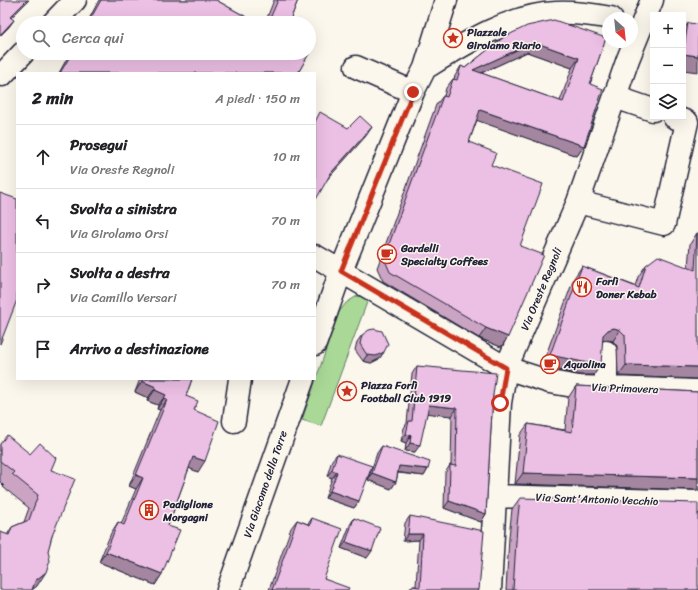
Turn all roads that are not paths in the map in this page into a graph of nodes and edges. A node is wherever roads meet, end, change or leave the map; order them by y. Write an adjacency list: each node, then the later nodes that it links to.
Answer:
1 (75, 0): 4 (street)
2 (446, 0): 9 (street)
3 (652, 0): 6 (street, Via Oreste Regnoli)
4 (60, 16)
5 (602, 17): 9 (street)
6 (626, 51): 12 (street, Via Oreste Regnoli)
7 (18, 60): 10 (street)
8 (356, 67): 11 (street)
9 (425, 68): 11 (street)
10 (6, 78)
11 (413, 92): 17 (street)
12 (616, 97): 13 (street); 15 (street, Via Oreste Regnoli)
13 (650, 109)
14 (682, 120): 15 (street)
15 (578, 202): 20 (street, Via Oreste Regnoli)
16 (316, 257): 17 (street, Via Primavera)
17 (341, 271): 18 (street); 20 (street, Via Primavera)
18 (316, 341)
19 (606, 352): 23 (street)
20 (506, 368): 23 (street, Via Primavera); 26 (street, Via Oreste Regnoli)
21 (240, 380): 25 (street)
22 (302, 380): 28 (street, Via Giacomo della Torre)
23 (606, 387): 24 (street, Via Primavera)
24 (698, 391)
25 (234, 421)
26 (495, 496): 27 (street, Via Sant'Antonio Vecchio); 29 (street, Via Oreste Regnoli)
27 (698, 502)
28 (228, 590)
29 (490, 590)

